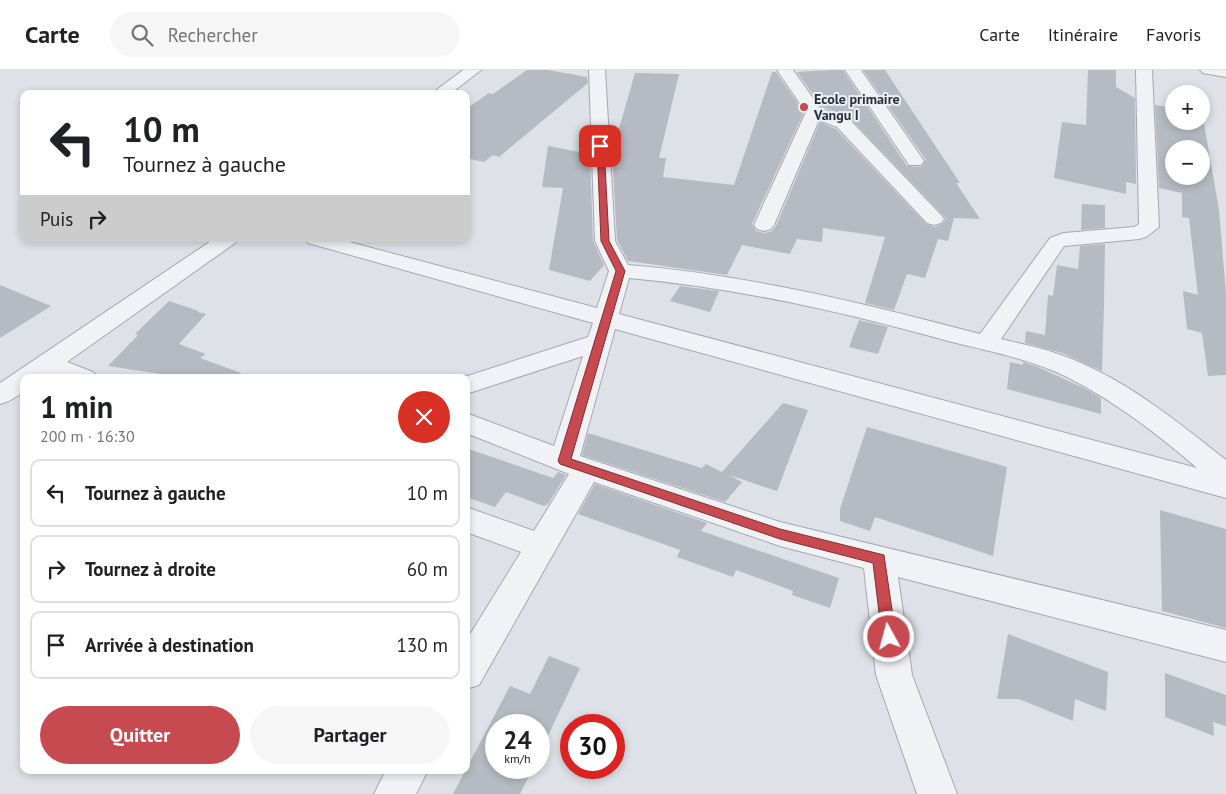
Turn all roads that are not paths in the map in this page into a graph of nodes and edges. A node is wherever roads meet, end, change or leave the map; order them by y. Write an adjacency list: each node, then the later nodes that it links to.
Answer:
1 (473, 70): 8 (street)
2 (597, 70): 15 (street)
3 (785, 70): 9 (street)
4 (853, 70): 10 (street)
5 (1144, 70): 18 (street)
6 (1208, 70): 7 (street)
7 (1226, 72)
8 (445, 90)
9 (814, 112): 11 (street); 12 (street)
10 (915, 161)
11 (934, 218)
12 (764, 225)
13 (224, 242): 19 (street)
14 (327, 242): 16 (street)
15 (620, 271): 16 (street); 18 (street)
16 (607, 317): 17 (street); 27 (street)
17 (600, 342): 22 (street); 25 (street)
18 (986, 343): 26 (street)
19 (37, 371): 20 (street)
20 (57, 374)
21 (20, 382): 23 (street)
22 (470, 384)
23 (0, 395)
24 (470, 424): 25 (street)
25 (576, 465): 29 (street); 30 (street)
26 (1226, 476)
27 (1226, 487)
28 (470, 520): 29 (street)
29 (542, 546): 32 (street)
30 (879, 559): 31 (street); 35 (street)
31 (1226, 646)
32 (470, 666)
33 (406, 774): 34 (street)
34 (394, 794)
35 (937, 794)

